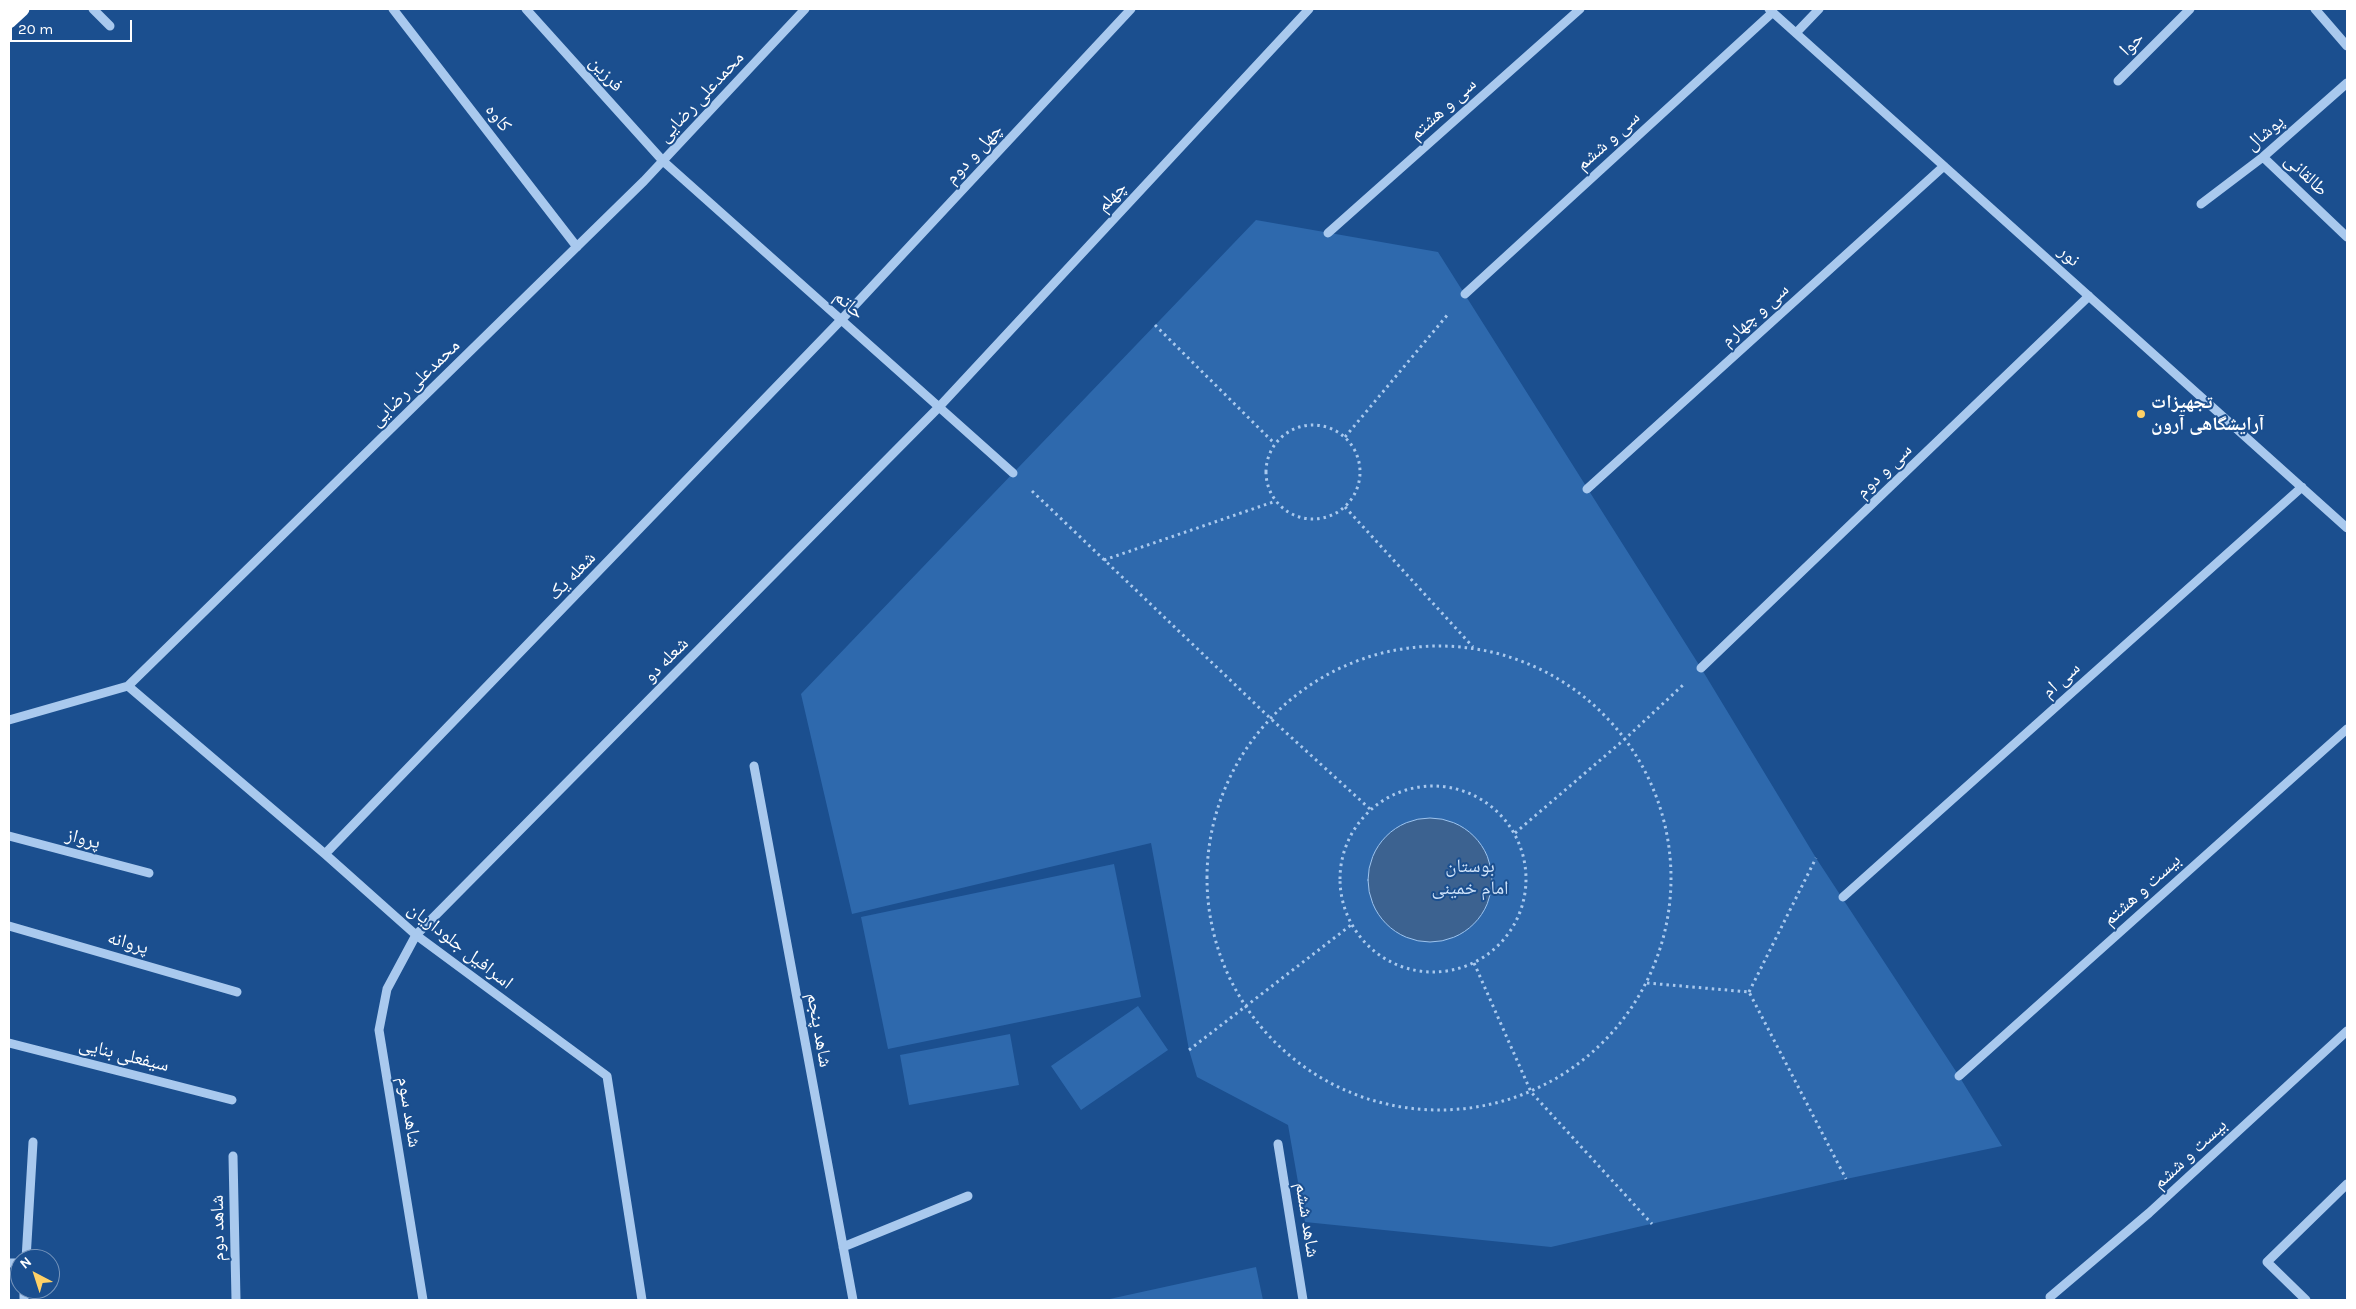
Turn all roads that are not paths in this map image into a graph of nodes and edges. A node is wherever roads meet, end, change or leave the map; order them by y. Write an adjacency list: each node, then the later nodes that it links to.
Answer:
1 (22, 9): 13 (highway)
2 (93, 9): 14 (street)
3 (393, 9): 25 (street, کاوه)
4 (526, 9): 20 (street, فرزین)
5 (806, 9): 20 (street, محمدعلی رضایی)
6 (1131, 9): 28 (street, چهل و دوم)
7 (1309, 9): 29 (street, چهلم)
8 (1580, 9): 23 (street, سی و هشتم)
9 (1818, 9): 15 (street)
10 (2190, 9): 17 (street, حوا)
11 (2315, 9): 16 (street)
12 (1771, 10): 15 (street, نور); 26 (street, سی و ششم)
13 (9, 21)
14 (110, 26)
15 (1796, 32): 21 (street, نور)
16 (2347, 46)
17 (2118, 81)
18 (2347, 83): 19 (street, پوشال)
19 (2263, 157): 22 (street, پوشال); 24 (street, طالقانی)
20 (663, 161): 25 (street, محمدعلی رضایی); 28 (street, حاتم)
21 (1944, 166): 27 (street, نور); 32 (street, سی و چهارم)
22 (2201, 204)
23 (1328, 233)
24 (2347, 237)
25 (577, 248): 35 (street, محمدعلی رضایی)
26 (1465, 294)
27 (2090, 296): 31 (street, نور); 34 (street, سی و دوم)
28 (841, 320): 29 (street, حاتم); 40 (street, شعله یک)
29 (939, 407): 30 (street, حاتم); 44 (street, شعله دو)
30 (1013, 473)
31 (2302, 487): 33 (street, نور); 42 (street, سی ام)
32 (1587, 489)
33 (2347, 528)
34 (1701, 668)
35 (128, 686): 36 (street, محمدعلی رضایی); 40 (street, اسرافیل جلوداریان)
36 (9, 720)
37 (2347, 729): 48 (street, بیست و هشتم)
38 (754, 766): 55 (street, شاهد پنجم)
39 (9, 836): 41 (street, پرواز)
40 (325, 854): 44 (street, اسرافیل جلوداریان)
41 (149, 873)
42 (1843, 897)
43 (9, 926): 45 (street, پروانه)
44 (416, 935): 59 (street, شاهد سوم); 60 (street, اسرافیل جلوداریان)
45 (237, 992)
46 (2347, 1031): 57 (street, بیست و ششم)
47 (9, 1043): 49 (street, سیفعلی بنایی)
48 (1959, 1076)
49 (232, 1100)
50 (33, 1142): 56 (street)
51 (1278, 1144): 62 (street, شاهد ششم)
52 (233, 1156): 58 (street, شاهد دوم)
53 (2347, 1184): 63 (street)
54 (968, 1196): 55 (street)
55 (843, 1247): 61 (street, شاهد پنجم)
56 (27, 1249)
57 (2050, 1297)
58 (236, 1300)
59 (423, 1300)
60 (642, 1300)
61 (853, 1300)
62 (1303, 1300)
63 (2306, 1300)

